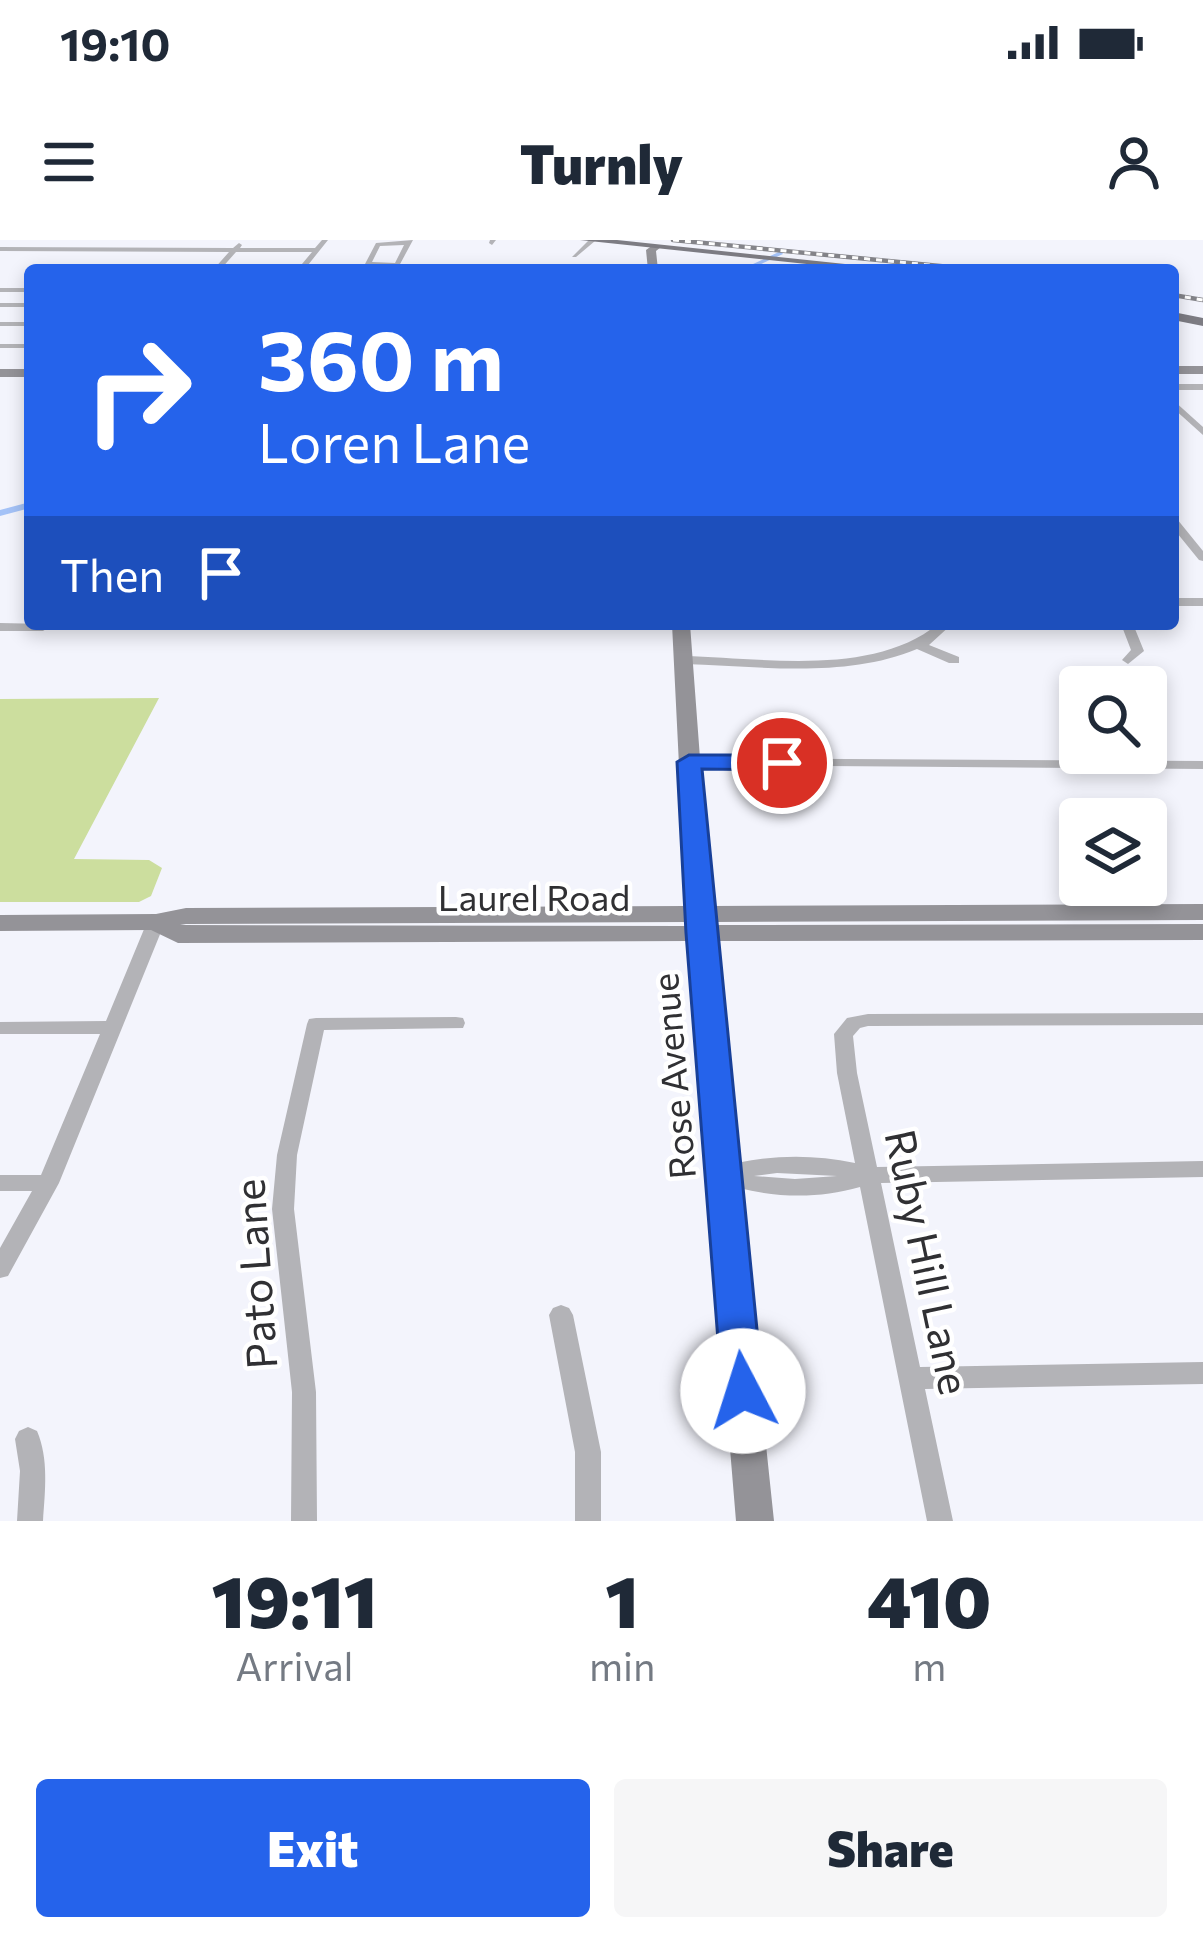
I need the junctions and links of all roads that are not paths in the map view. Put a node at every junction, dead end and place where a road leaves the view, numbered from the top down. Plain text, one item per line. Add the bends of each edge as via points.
1 (80, 240) edge
2 (162, 240) edge
3 (244, 240) edge
4 (326, 240) edge
5 (588, 240) edge
6 (409, 241) edge
7 (656, 247) junction
8 (0, 250) edge
9 (67, 250) junction
10 (151, 250) junction
11 (235, 250) junction
12 (318, 250) junction
13 (574, 256) dead end
14 (55, 258) dead end
15 (134, 264) edge
16 (222, 264) edge
17 (305, 264) edge
18 (368, 264) edge
19 (653, 264) edge
20 (837, 264) edge
21 (1179, 409) edge
22 (1182, 412) junction
23 (1203, 412) edge
24 (1203, 432) edge
25 (1179, 528) edge
26 (1203, 558) edge
27 (681, 630) edge
28 (939, 630) edge
29 (1129, 630) edge
30 (921, 646) junction
31 (683, 660) junction
32 (954, 660) dead end
33 (1128, 660) dead end
34 (689, 762) junction
35 (1203, 765) edge
36 (1203, 912) edge
37 (156, 922) junction
38 (0, 923) edge
39 (700, 924) junction
40 (1203, 932) edge
41 (1203, 1019) edge
42 (456, 1023) dead end
43 (0, 1028) edge
44 (112, 1028) junction
45 (1203, 1169) edge
46 (722, 1175) junction
47 (870, 1175) junction
48 (0, 1183) edge
49 (48, 1183) junction
50 (0, 1268) edge
51 (561, 1315) dead end
52 (1203, 1373) edge
53 (911, 1378) junction
54 (28, 1439) dead end
55 (30, 1521) edge
56 (304, 1521) edge
57 (588, 1521) edge
58 (755, 1521) edge
59 (940, 1521) edge

1 - 9 street
2 - 10 street
3 - 11 street
4 - 12 street
5 - 7 main road
5 - 13 street
6 - 18 street via 378,244
7 - 19 main road
7 - 20 main road
8 - 9 street
9 - 10 street
9 - 14 street
10 - 11 street
10 - 15 street
11 - 12 street
11 - 16 street
12 - 17 street
21 - 22 street
22 - 23 street
22 - 24 street
25 - 26 street
27 - 31 main road, Rose Avenue
28 - 30 street
29 - 33 street via 1138,651
30 - 31 street via 852,660
30 - 32 street
31 - 34 main road, Rose Avenue
34 - 35 street
34 - 39 main road, Rose Avenue
36 - 39 main road, Laurel Road
37 - 38 main road, Laurel Road
37 - 39 main road, Laurel Road via 178,935
37 - 44 street
39 - 40 main road, Laurel Road
39 - 46 main road, Rose Avenue
41 - 47 street, Ruby Hill Lane via 854,1023 843,1046
42 - 56 street, Pato Lane via 316,1024 283,1209 304,1392
43 - 44 street
44 - 49 street
45 - 47 street
46 - 47 street via 752,1186 840,1186
46 - 58 main road, Rose Avenue
47 - 53 street, Ruby Hill Lane
48 - 49 street
49 - 50 street
51 - 57 street via 588,1452
52 - 53 street
53 - 59 street, Ruby Hill Lane
54 - 55 street

